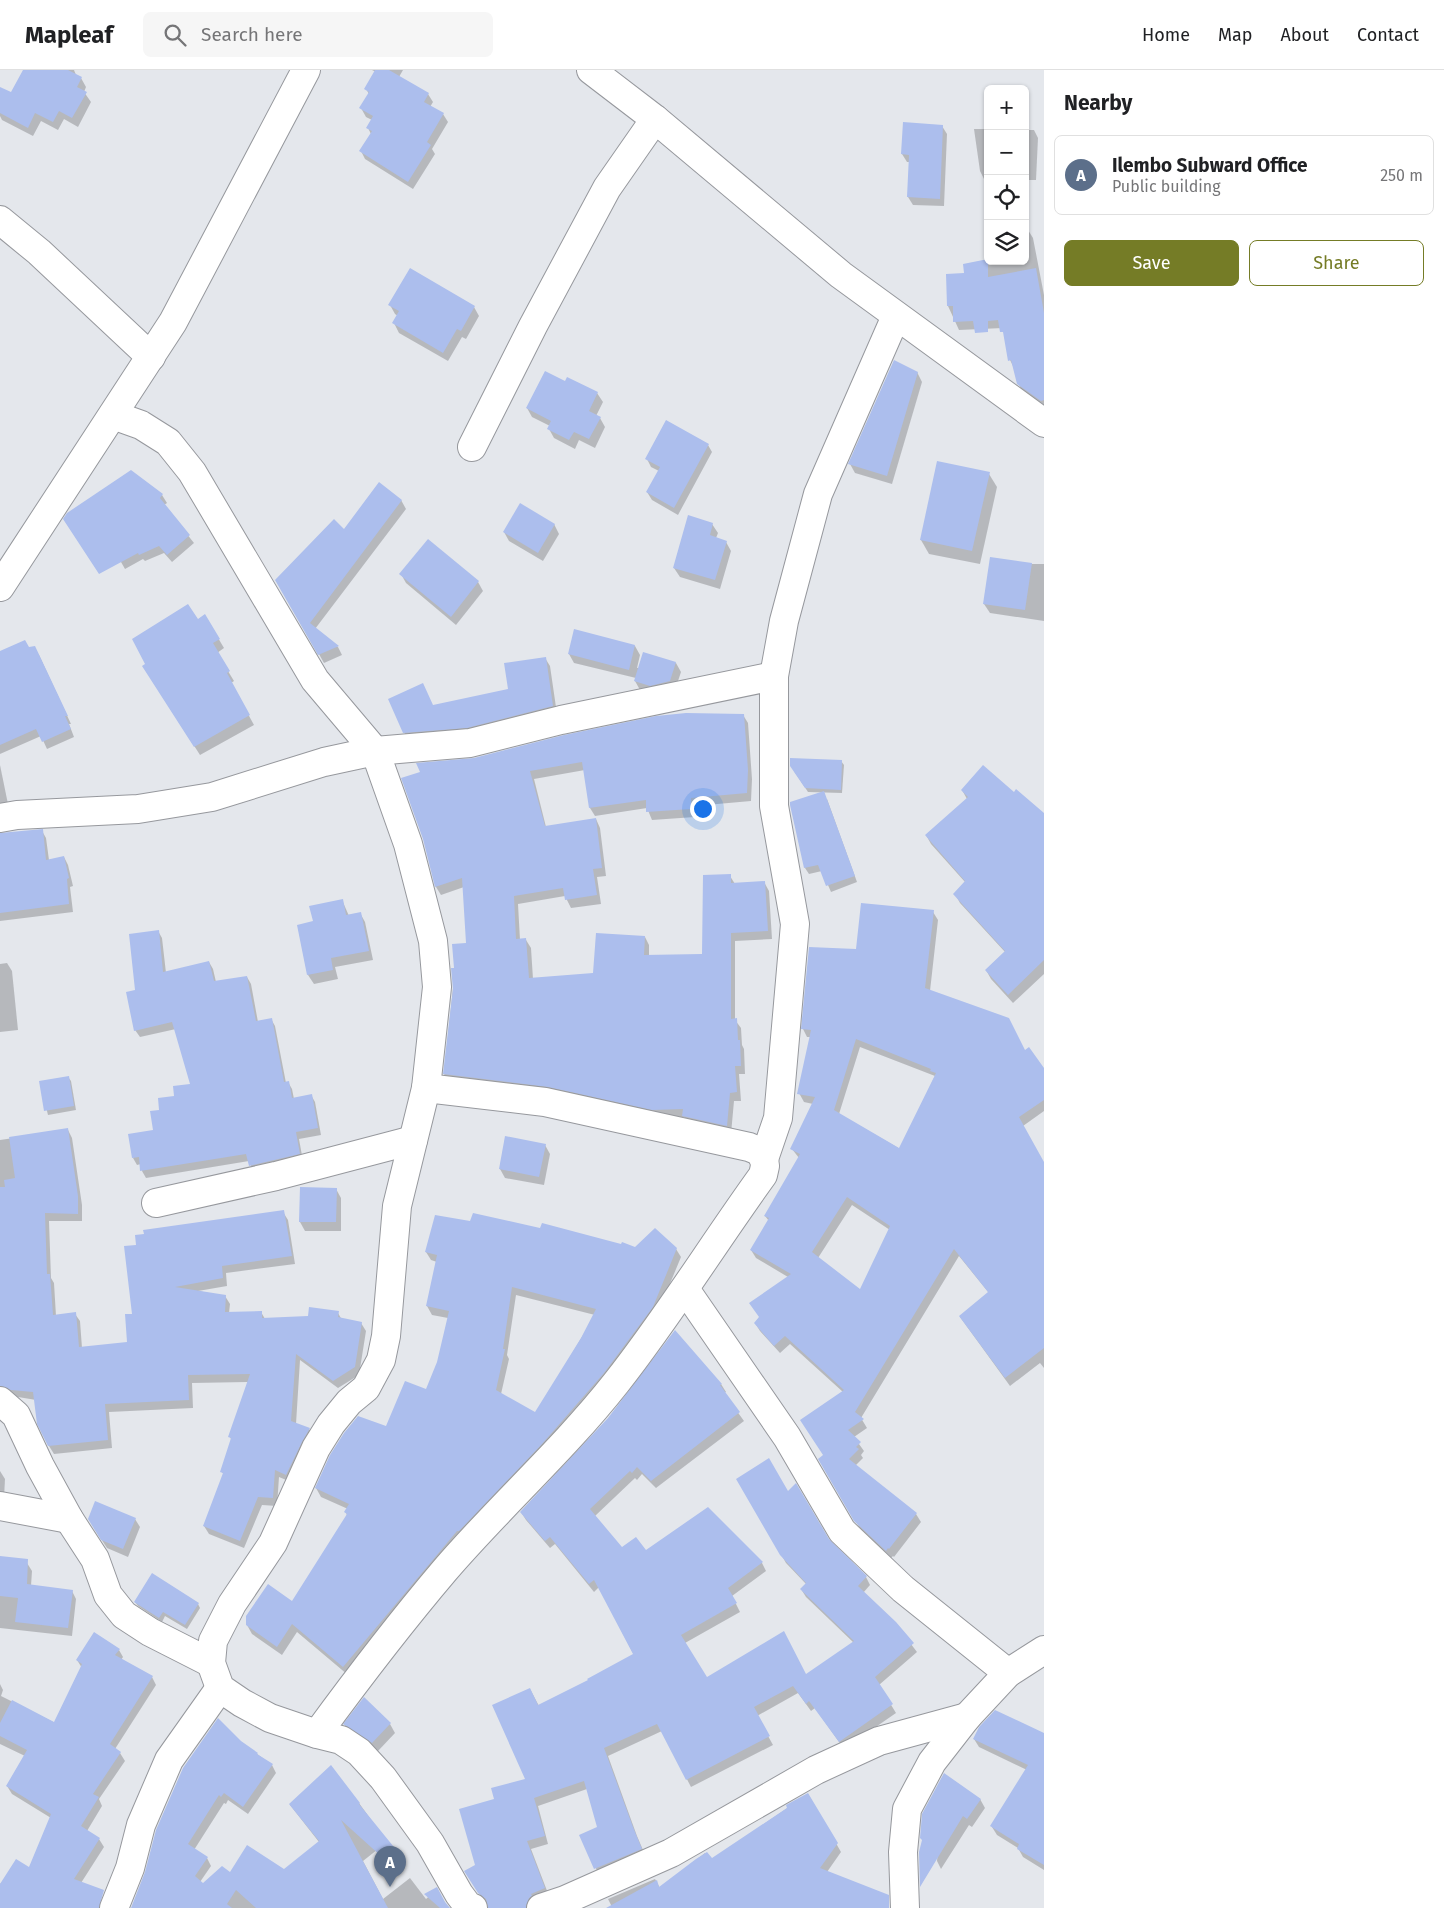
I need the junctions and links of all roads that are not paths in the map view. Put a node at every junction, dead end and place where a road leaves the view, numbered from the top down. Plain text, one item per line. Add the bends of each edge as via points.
1 (306, 70) edge
2 (590, 70) edge
3 (655, 119) junction
4 (0, 220) edge
5 (896, 316) junction
6 (151, 357) junction
7 (113, 414) junction
8 (1044, 423) edge
9 (472, 448) dead end
10 (0, 587) edge
11 (774, 676) junction
12 (375, 751) junction
13 (0, 818) edge
14 (426, 1088) junction
15 (412, 1140) junction
16 (764, 1159) junction
17 (156, 1203) dead end
18 (685, 1290) junction
19 (0, 1401) edge
20 (0, 1506) edge
21 (69, 1520) junction
22 (1044, 1650) edge
23 (1008, 1673) junction
24 (216, 1676) junction
25 (967, 1717) junction
26 (317, 1734) junction
27 (559, 1905) edge
28 (114, 1908) edge
29 (473, 1908) edge
30 (905, 1908) edge

1 - 6 street via 173,322
2 - 3 street
3 - 5 street via 841,275
3 - 9 street via 607,188
4 - 6 street
5 - 8 street
5 - 11 street via 818,494 784,621
6 - 7 street
7 - 10 street
7 - 12 street via 141,425 168,442 192,472 315,680
11 - 12 street via 562,720 470,743
11 - 16 street via 774,806 795,924 778,1118
12 - 13 street via 324,762 212,797 138,809 17,814
12 - 14 street via 408,844 433,940 437,987
14 - 15 street
14 - 16 street via 544,1102 613,1116 749,1147 759,1151
15 - 17 street
15 - 24 street via 397,1206 381,1360 366,1388 349,1402 316,1448 273,1543 232,1604 213,1641
16 - 18 street via 763,1175 719,1235
18 - 23 street via 787,1437 842,1531 903,1589
18 - 26 street via 585,1419 446,1569 367,1665
19 - 21 street via 16,1415
20 - 21 street
21 - 24 street via 95,1559 108,1595 124,1615
22 - 23 street
23 - 25 street
24 - 26 street via 242,1703 270,1718
24 - 28 street via 170,1760 141,1825 130,1868
25 - 27 street via 879,1741 816,1770 671,1853
25 - 30 street via 932,1762 907,1809 903,1852
26 - 29 street via 341,1740 359,1752 383,1778 430,1843 459,1894

